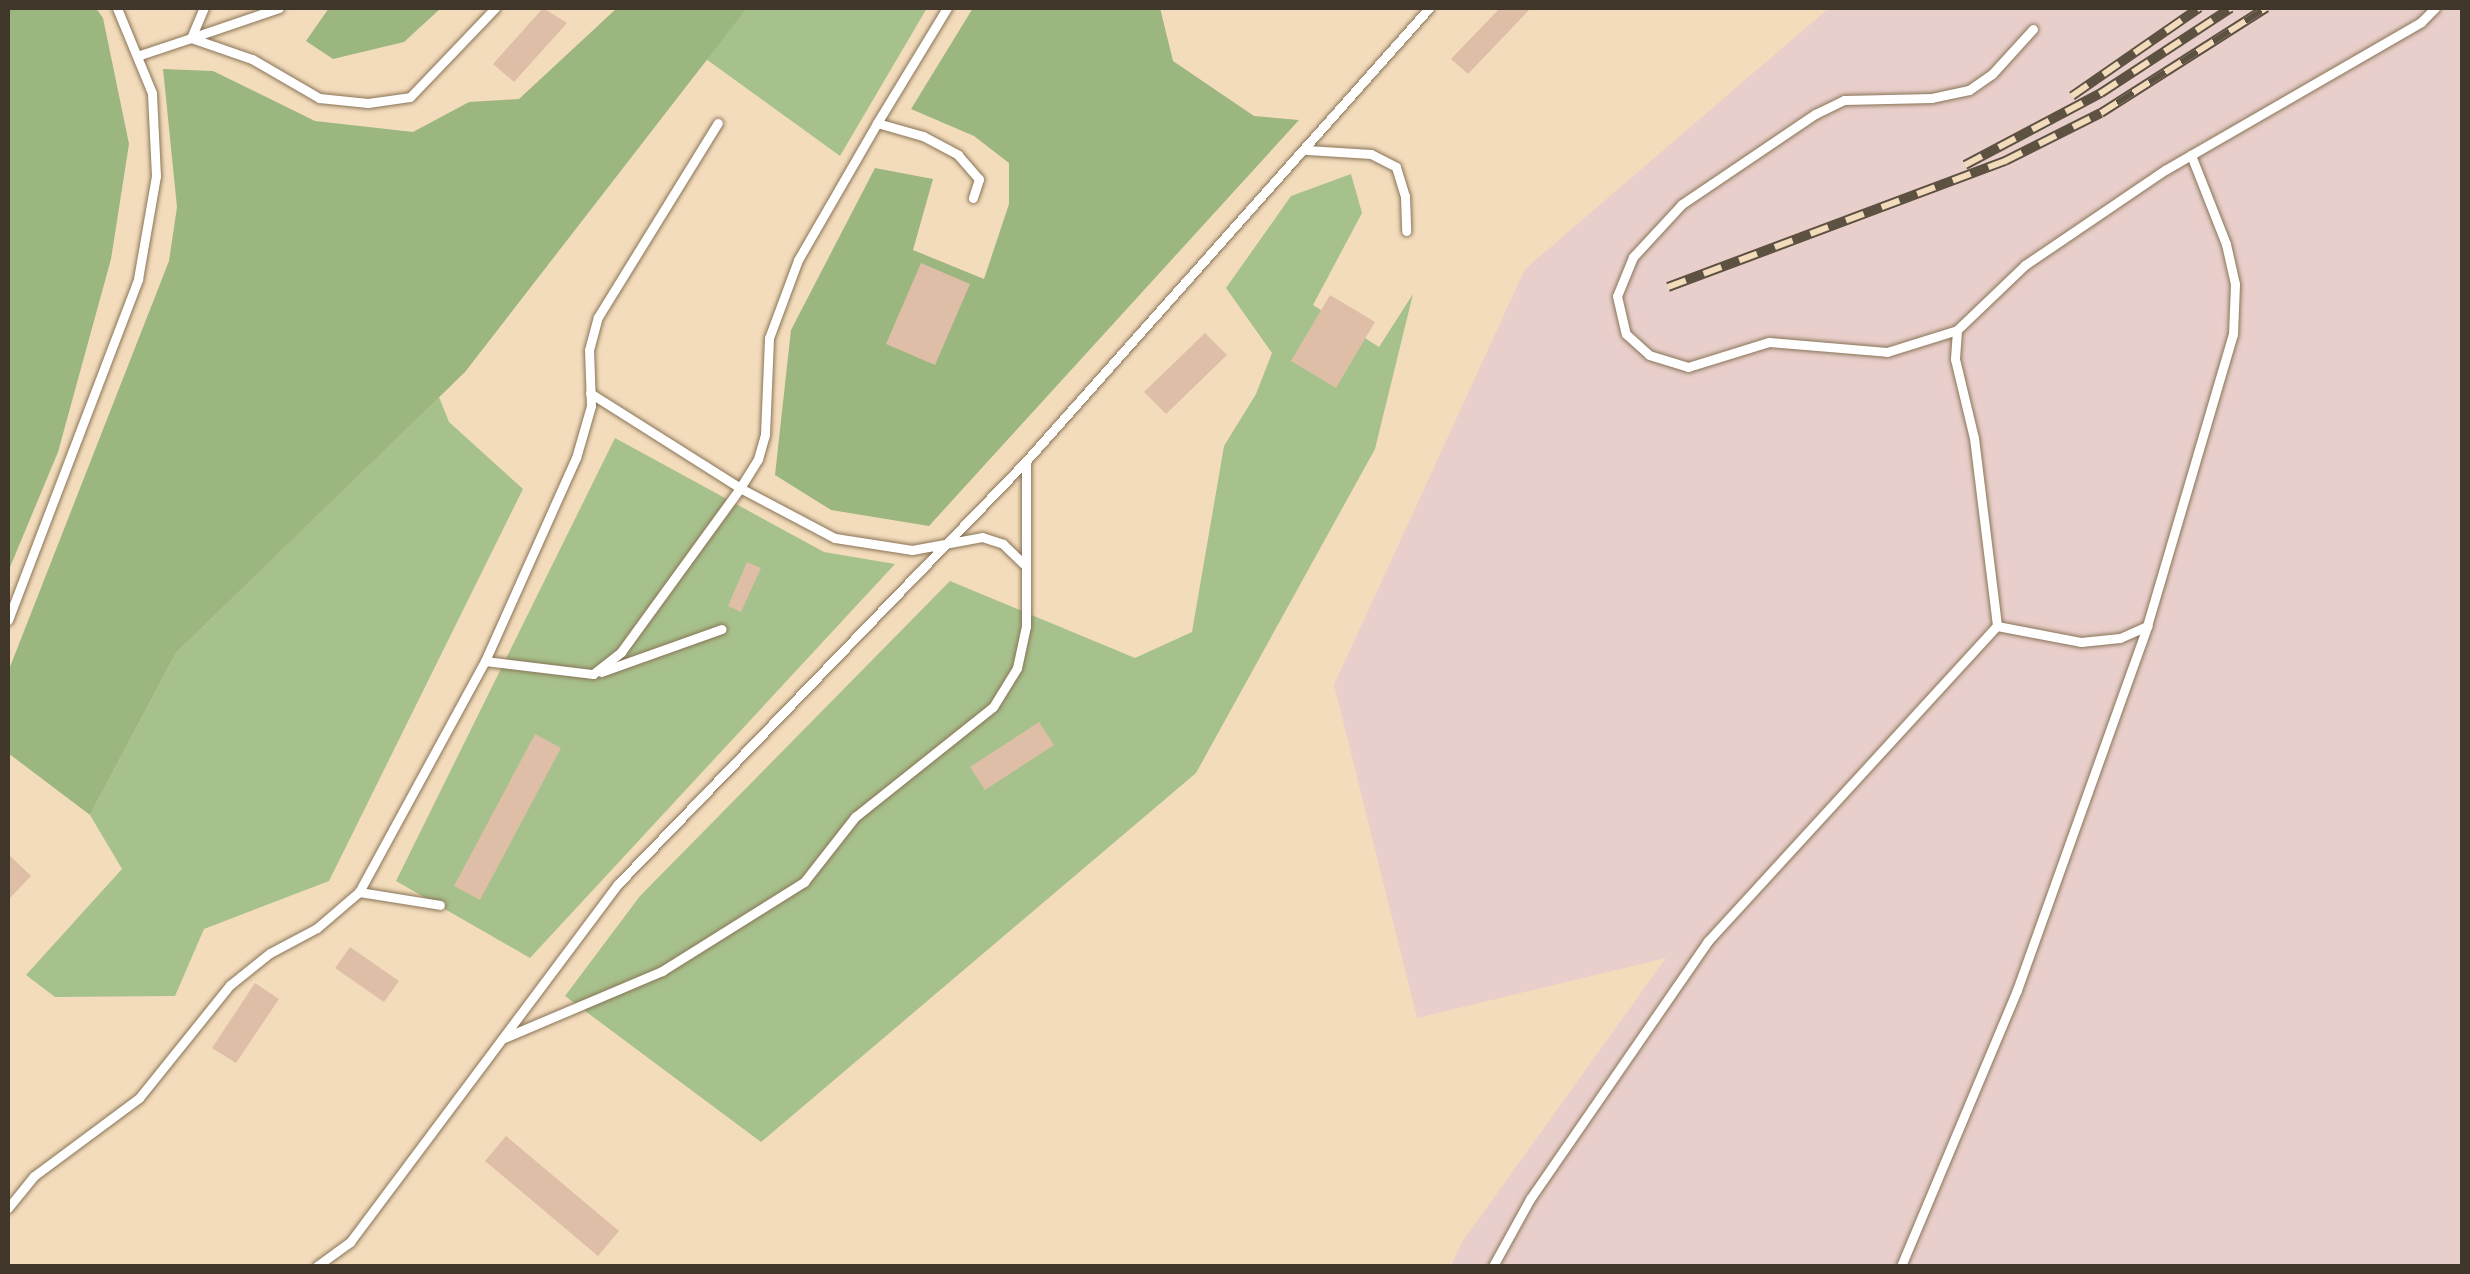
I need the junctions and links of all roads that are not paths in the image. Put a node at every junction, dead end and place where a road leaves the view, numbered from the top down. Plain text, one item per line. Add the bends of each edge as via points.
1 (117, 8) edge
2 (204, 8) edge
3 (279, 8) edge
4 (496, 8) edge
5 (947, 8) edge
6 (1429, 8) edge
7 (2435, 8) edge
8 (2034, 29) dead end
9 (191, 38) junction
10 (137, 56) junction
11 (718, 123) dead end
12 (878, 123) junction
13 (1306, 150) junction
14 (2191, 155) junction
15 (973, 198) dead end
16 (1406, 232) dead end
17 (1956, 330) junction
18 (590, 393) junction
19 (1026, 461) junction
20 (740, 488) junction
21 (947, 545) junction
22 (1023, 562) junction
23 (8, 620) edge
24 (1998, 626) junction
25 (2147, 626) junction
26 (722, 629) dead end
27 (486, 662) junction
28 (593, 674) junction
29 (358, 892) junction
30 (440, 905) dead end
31 (501, 1039) junction
32 (8, 1208) edge
33 (317, 1266) edge
34 (1493, 1266) edge
35 (1901, 1266) edge

1 - 10 lane
2 - 9 lane
3 - 9 lane
4 - 9 lane via 410,97 368,103 319,98 252,59
5 - 12 lane
6 - 13 lane
7 - 14 lane
8 - 17 lane via 1969,90 1932,98 1844,100 1816,114 1662,221 1633,257 1618,296 1626,334 1650,355 1688,367 1769,342 1887,352
9 - 10 lane
10 - 23 lane via 152,93 156,176 138,278
11 - 18 lane via 598,317 589,350
12 - 15 lane via 924,136 958,155 979,179
12 - 20 lane via 798,260 769,338 766,434
13 - 16 lane via 1371,154 1396,167
13 - 19 lane
14 - 17 lane via 2025,264
14 - 25 lane via 2226,244 2235,284 2233,334
17 - 24 lane via 1954,359 1974,438
18 - 20 lane
18 - 27 lane via 576,458
19 - 21 lane
19 - 22 lane
20 - 21 lane via 835,538 912,550
20 - 28 lane via 620,652
21 - 22 lane via 982,537
21 - 31 lane via 618,884
22 - 31 lane via 1026,626 1017,668 993,707 855,817 804,882 662,971
24 - 25 lane via 2082,642 2120,638
24 - 34 lane via 1708,941 1530,1199
25 - 35 lane via 2017,990
26 - 28 lane
27 - 28 lane
27 - 29 lane
29 - 30 lane
29 - 32 lane via 317,928 270,952 230,985 138,1098 34,1176
31 - 33 lane via 350,1242

